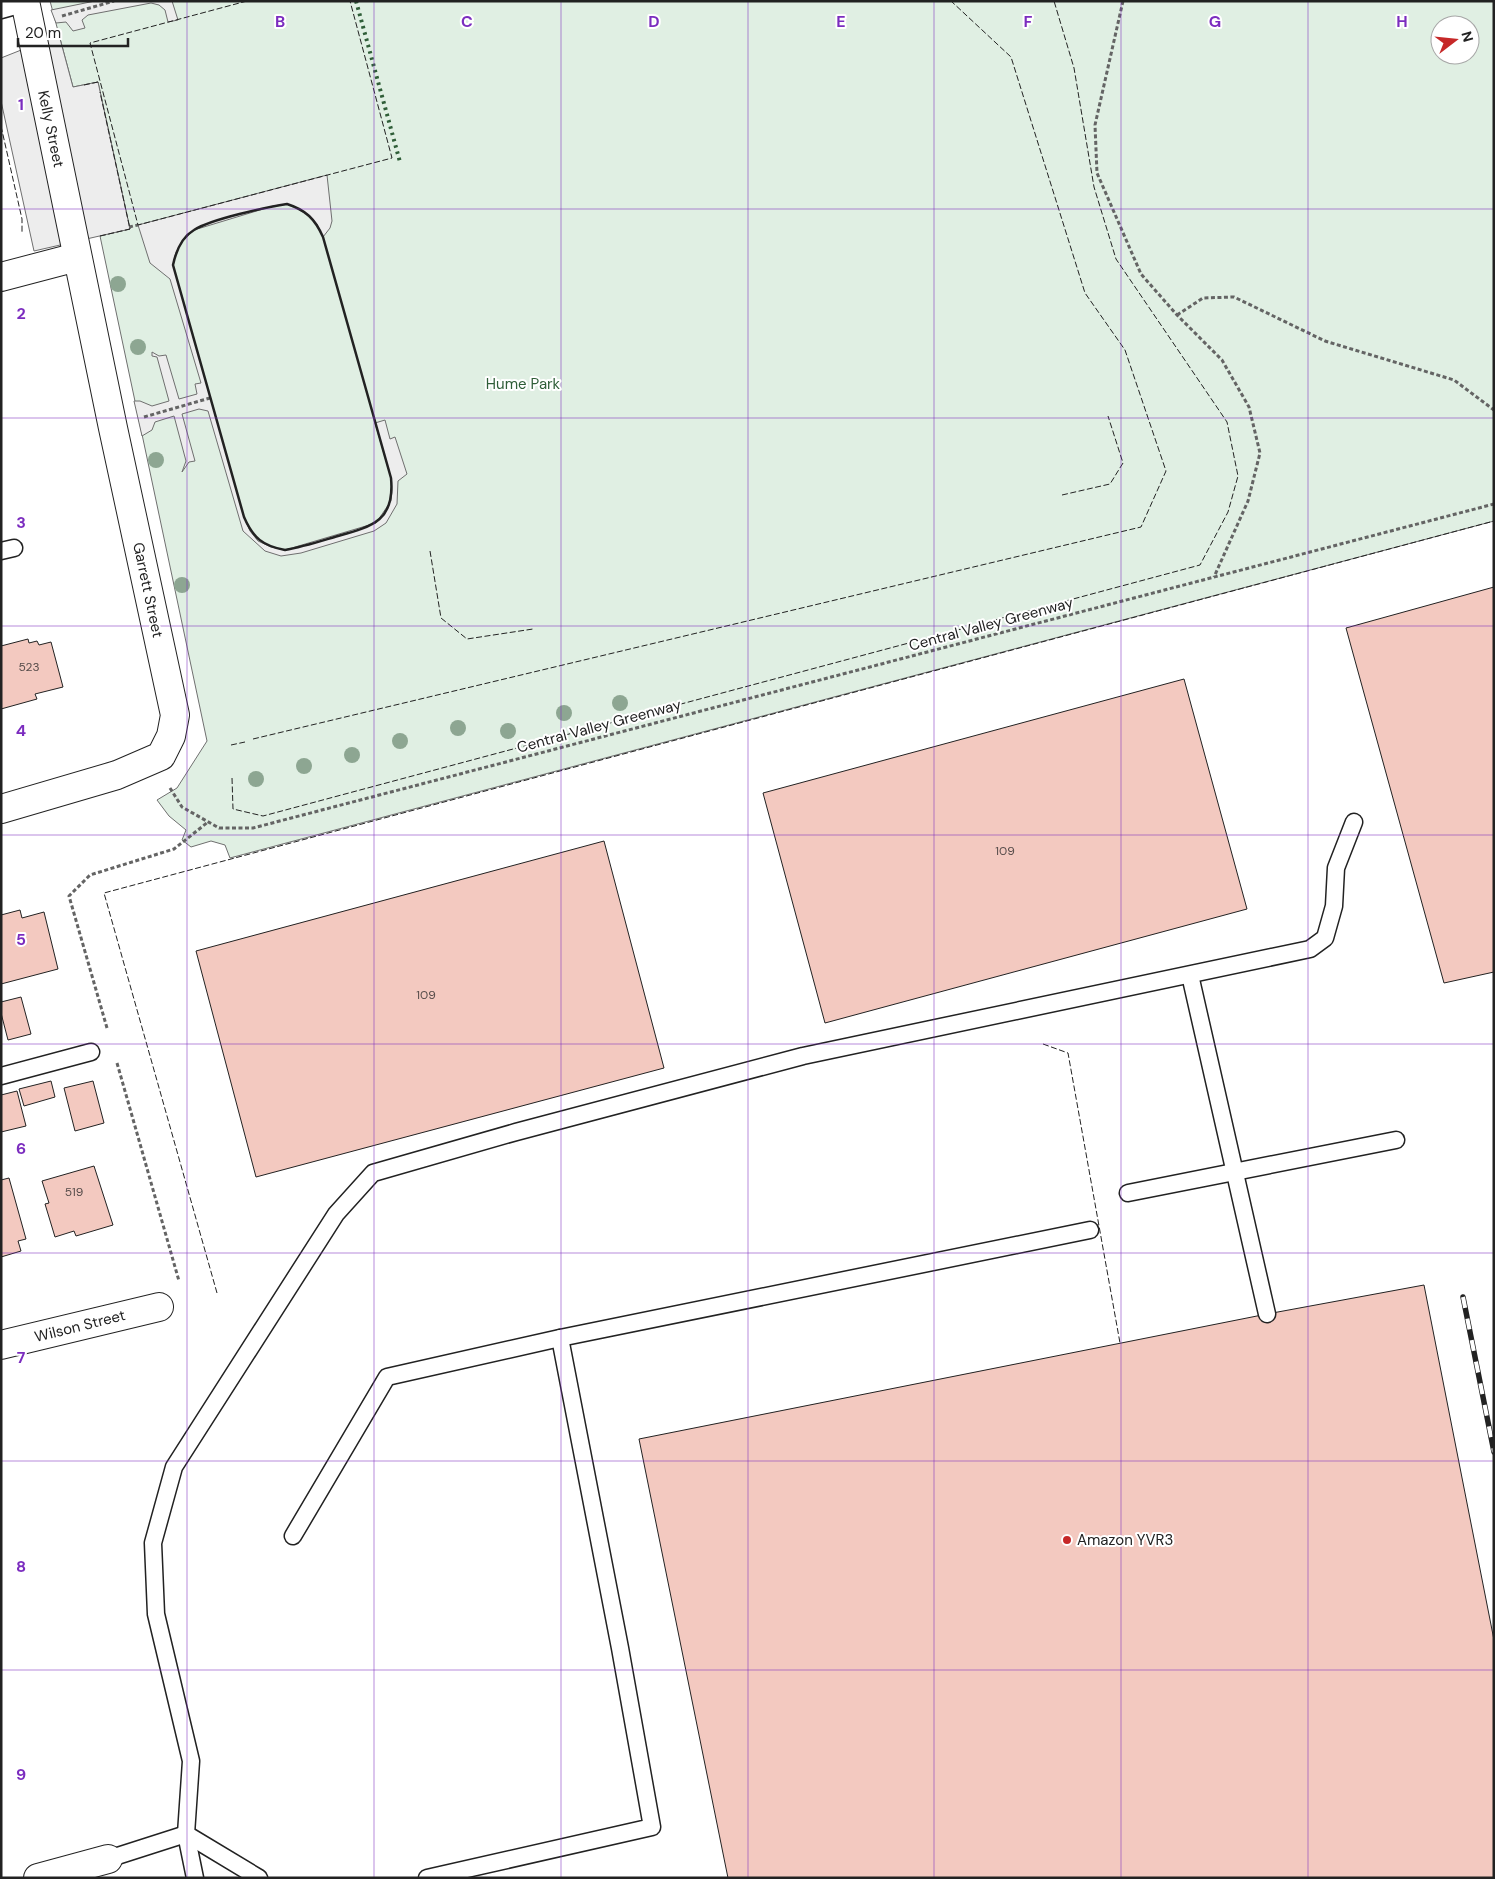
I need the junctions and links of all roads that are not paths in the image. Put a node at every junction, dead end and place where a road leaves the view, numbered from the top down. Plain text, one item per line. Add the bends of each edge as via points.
1 (17, 4) edge
2 (77, 257) junction
3 (1, 277) edge
4 (1, 809) edge
5 (1354, 822) dead end
6 (1190, 975) junction
7 (91, 1052) dead end
8 (1, 1076) edge
9 (1396, 1140) dead end
10 (1235, 1172) junction
11 (1128, 1193) dead end
12 (1090, 1230) dead end
13 (159, 1307) road end
14 (1267, 1314) dead end
15 (560, 1338) junction
16 (1, 1346) edge
17 (294, 1536) dead end
18 (186, 1834) junction
19 (108, 1859) joint
20 (38, 1878) edge
21 (195, 1878) edge
22 (259, 1878) edge
23 (427, 1878) edge

1 - 2 street, Kelly Street
2 - 3 street
2 - 4 street, Garrett Street via 175,714 171,736 162,756 117,775
5 - 6 lane via 1336,868 1334,906 1325,938 1310,949
6 - 10 lane
6 - 18 lane via 803,1056 373,1173 336,1214 174,1467 153,1543 156,1614 191,1761
7 - 8 lane
9 - 10 lane
10 - 11 lane
10 - 14 lane
12 - 15 lane
13 - 16 street, Wilson Street
15 - 17 lane via 387,1378
15 - 23 lane via 652,1827
18 - 19 lane
18 - 21 lane
18 - 22 lane
19 - 20 street

